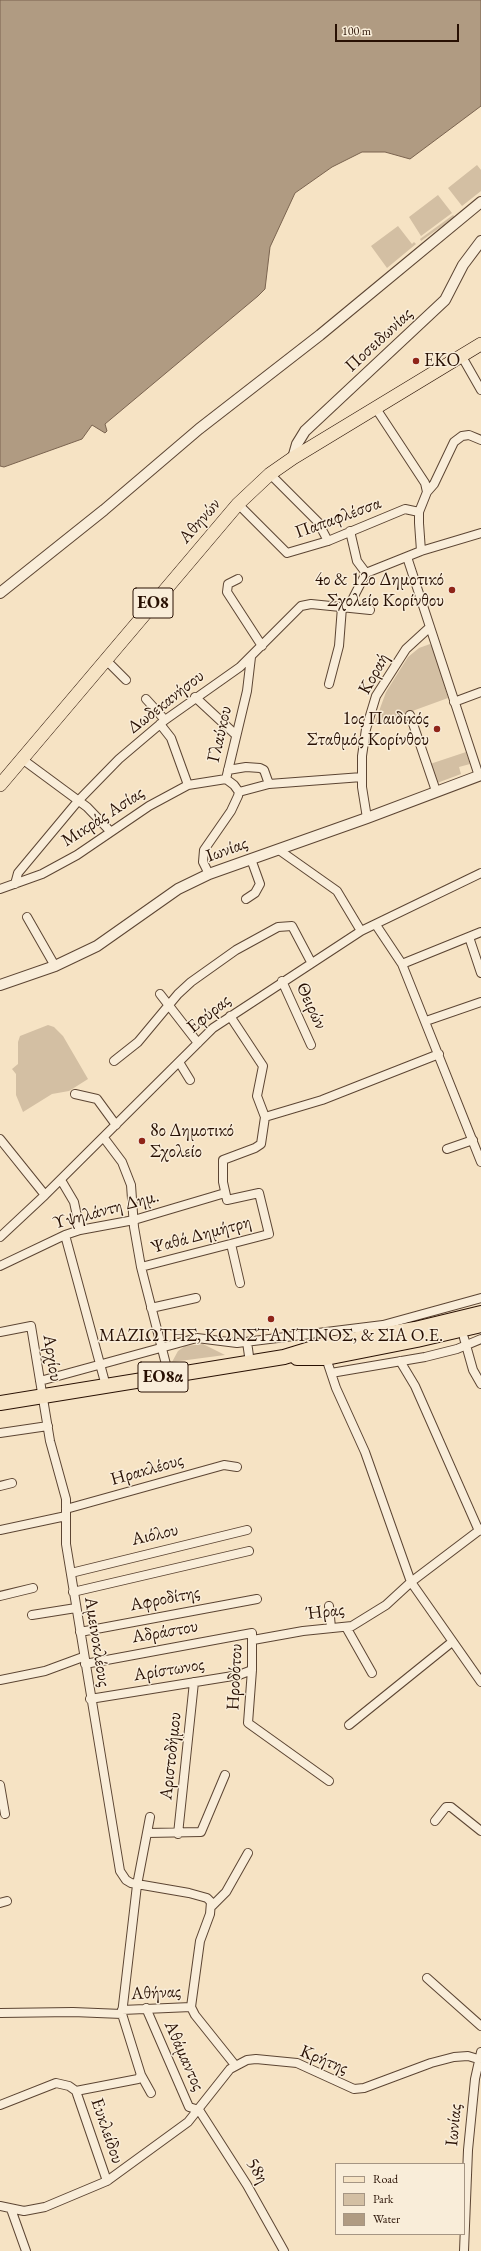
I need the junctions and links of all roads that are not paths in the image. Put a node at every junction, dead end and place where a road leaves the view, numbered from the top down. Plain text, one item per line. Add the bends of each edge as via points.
1 (481, 202) edge
2 (481, 241) edge
3 (481, 344) edge
4 (461, 355) junction
5 (481, 390) edge
6 (375, 407) junction
7 (481, 440) edge
8 (293, 458) junction
9 (270, 474) junction
10 (427, 492) junction
11 (238, 504) junction
12 (420, 512) junction
13 (350, 532) junction
14 (481, 533) edge
15 (328, 541) junction
16 (421, 551) junction
17 (408, 557) junction
18 (366, 573) junction
19 (238, 579) dead end
20 (0, 594) edge
21 (342, 607) junction
22 (370, 610) dead end
23 (430, 626) junction
24 (262, 646) junction
25 (251, 657) junction
26 (105, 659) junction
27 (126, 680) dead end
28 (329, 684) dead end
29 (481, 692) edge
30 (195, 697) junction
31 (146, 699) dead end
32 (454, 702) junction
33 (410, 715) dead end
34 (163, 722) junction
35 (236, 735) junction
36 (22, 759) junction
37 (228, 770) junction
38 (480, 776) edge
39 (362, 777) junction
40 (226, 779) junction
41 (269, 784) junction
42 (0, 785) edge
43 (188, 785) junction
44 (436, 791) junction
45 (239, 792) junction
46 (78, 801) junction
47 (367, 818) junction
48 (110, 831) junction
49 (279, 850) junction
50 (251, 859) junction
51 (481, 873) edge
52 (208, 874) junction
53 (15, 884) junction
54 (0, 889) edge
55 (246, 899) dead end
56 (27, 917) dead end
57 (376, 925) junction
58 (361, 931) junction
59 (481, 932) edge
60 (469, 937) junction
61 (311, 962) junction
62 (402, 964) junction
63 (55, 966) junction
64 (481, 973) edge
65 (282, 981) junction
66 (0, 985) edge
67 (160, 994) dead end
68 (481, 1002) edge
69 (170, 1006) junction
70 (230, 1016) junction
71 (426, 1021) junction
72 (198, 1043) junction
73 (311, 1044) dead end
74 (439, 1054) junction
75 (114, 1061) dead end
76 (179, 1062) junction
77 (190, 1080) dead end
78 (75, 1094) dead end
79 (265, 1117) junction
80 (116, 1125) junction
81 (104, 1138) junction
82 (0, 1139) edge
83 (473, 1140) junction
84 (447, 1149) dead end
85 (481, 1162) edge
86 (61, 1180) junction
87 (225, 1193) junction
88 (45, 1195) junction
89 (134, 1220) junction
90 (80, 1230) junction
91 (65, 1235) junction
92 (0, 1237) edge
93 (231, 1244) junction
94 (0, 1266) edge
95 (141, 1267) junction
96 (240, 1283) dead end
97 (196, 1298) dead end
98 (481, 1298) edge
99 (151, 1308) junction
100 (481, 1313) edge
101 (481, 1325) edge
102 (384, 1330) junction
103 (0, 1332) edge
104 (481, 1339) edge
105 (247, 1342) junction
106 (465, 1342) junction
107 (161, 1348) junction
108 (284, 1358) junction
109 (326, 1358) junction
110 (400, 1361) junction
111 (100, 1363) junction
112 (250, 1363) junction
113 (331, 1373) junction
114 (169, 1376) junction
115 (40, 1381) junction
116 (481, 1384) edge
117 (106, 1386) junction
118 (42, 1396) junction
119 (0, 1403) edge
120 (48, 1426) junction
121 (0, 1433) edge
122 (237, 1467) dead end
123 (12, 1483) dead end
124 (0, 1486) edge
125 (66, 1512) junction
126 (0, 1530) edge
127 (247, 1530) dead end
128 (480, 1530) edge
129 (249, 1551) dead end
130 (71, 1573) junction
131 (411, 1582) junction
132 (33, 1588) dead end
133 (73, 1592) junction
134 (0, 1596) edge
135 (257, 1599) dead end
136 (329, 1606) dead end
137 (76, 1608) junction
138 (32, 1615) dead end
139 (346, 1627) junction
140 (331, 1628) junction
141 (80, 1632) junction
142 (253, 1637) junction
143 (452, 1642) junction
144 (84, 1660) junction
145 (252, 1670) junction
146 (372, 1673) dead end
147 (0, 1680) edge
148 (194, 1682) junction
149 (481, 1682) edge
150 (90, 1699) junction
151 (349, 1725) dead end
152 (225, 1775) dead end
153 (329, 1781) dead end
154 (0, 1785) edge
155 (5, 1814) dead end
156 (150, 1817) dead end
157 (435, 1821) dead end
158 (481, 1830) edge
159 (147, 1833) junction
160 (178, 1834) junction
161 (248, 1853) dead end
162 (137, 1885) junction
163 (212, 1906) junction
164 (427, 1978) dead end
165 (191, 2007) junction
166 (146, 2008) junction
167 (122, 2012) junction
168 (0, 2013) edge
169 (481, 2026) edge
170 (480, 2055) edge
171 (236, 2065) junction
172 (141, 2075) junction
173 (478, 2079) edge
174 (76, 2091) junction
175 (151, 2093) dead end
176 (0, 2105) edge
177 (199, 2110) junction
178 (107, 2181) junction
179 (0, 2206) edge
180 (11, 2209) junction
181 (465, 2226) edge
182 (465, 2235) edge
183 (26, 2251) edge
184 (284, 2251) edge
185 (464, 2251) edge

1 - 20 street via 320,335 199,429
2 - 8 street, Ποσειδωνίας via 463,265 445,300 306,431 297,444
3 - 4 main road, Αθηνών / ΕΟ8
4 - 5 street
4 - 6 main road, Αθηνών / ΕΟ8
6 - 8 main road, Αθηνών / ΕΟ8
6 - 10 street via 417,470
7 - 10 street via 469,434 454,442 434,484
8 - 9 main road, Αθηνών / ΕΟ8
9 - 11 main road, Αθηνών / ΕΟ8
9 - 15 street via 318,522
10 - 12 street
11 - 15 street, Παπαφλέσσα via 286,553
11 - 26 main road, Αθηνών / ΕΟ8
12 - 13 street, Παπαφλέσσα via 405,509
12 - 16 street
13 - 15 street, Παπαφλέσσα
13 - 18 street via 357,561
14 - 16 street
16 - 17 street
17 - 18 street
17 - 23 street
18 - 21 street via 351,602
19 - 24 street via 228,584 227,592
21 - 22 street, Δωδεκανήσου
21 - 24 street, Δωδεκανήσου via 305,603
21 - 28 street via 339,646
23 - 32 street
23 - 39 street, Κοραή via 406,649 376,696 364,737
24 - 25 street, Δωδεκανήσου
25 - 30 street, Δωδεκανήσου
25 - 35 street, Γλαύκου via 247,691
26 - 27 street
26 - 36 main road, Αθηνών / ΕΟ8
29 - 32 street
30 - 34 street, Δωδεκανήσου
30 - 35 street
31 - 34 street
32 - 38 street
33 - 44 street
34 - 43 street
34 - 46 street, Δωδεκανήσου via 119,759
35 - 37 street, Γλαύκου
36 - 42 main road, Αθηνών / ΕΟ8
36 - 46 street
37 - 40 street, Γλαύκου
37 - 41 street via 253,766 260,768 264,770
38 - 44 street, Ιωνίας
39 - 41 street
39 - 47 street, Κοραή
40 - 43 street, Μικράς Ασίας
40 - 45 street, Γλαύκου
41 - 45 street
43 - 48 street, Μικράς Ασίας
44 - 47 street, Ιωνίας
45 - 52 street via 231,811 204,850 203,862
46 - 48 street
46 - 53 street, Δωδεκανήσου via 18,873
47 - 49 street, Ιωνίας
48 - 53 street, Μικράς Ασίας via 77,855 42,874
49 - 50 street, Ιωνίας
49 - 58 street via 337,891
50 - 52 street, Ιωνίας
50 - 55 street via 260,884 255,893
51 - 57 street, Εφύρας
52 - 63 street, Ιωνίας via 178,889 97,946
53 - 54 street, Μικράς Ασίας
56 - 63 street
57 - 58 street, Εφύρας
57 - 62 street
58 - 61 street, Εφύρας
59 - 60 street
60 - 62 street
60 - 64 street
61 - 65 street, Εφύρας
61 - 69 street via 292,926 278,927 236,950 204,972 178,994
62 - 71 street
63 - 66 street, Ιωνίας
65 - 70 street, Εφύρας
65 - 73 street, Θειρών
67 - 69 street
68 - 71 street
69 - 72 street
69 - 75 street via 138,1042
70 - 72 street, Εφύρας
70 - 79 street via 263,1066 257,1096
71 - 74 street
72 - 76 street, Εφύρας
74 - 79 street via 322,1100
74 - 83 street
76 - 77 street
76 - 80 street, Εφύρας
78 - 80 street via 97,1099
79 - 87 street via 261,1144 223,1160
80 - 81 street, Εφύρας
81 - 86 street, Εφύρας
81 - 89 street via 127,1172 131,1185
82 - 88 street
83 - 84 street
83 - 85 street
86 - 88 street, Εφύρας
86 - 90 street via 74,1202
87 - 89 street, Υψηλάντη Δημ.
87 - 93 street, Ψαθά Δημήτρη via 227,1200 259,1193 269,1234
88 - 92 street, Εφύρας
89 - 90 street, Υψηλάντη Δημ.
89 - 95 street
90 - 91 street, Υψηλάντη Δημ.
91 - 94 street, Υψηλάντη Δημ.
91 - 111 street
93 - 95 street, Ψαθά Δημήτρη
93 - 96 street
95 - 99 street
97 - 99 street
98 - 102 street
99 - 107 street
100 - 102 highway, ΕΟ8α
101 - 109 highway, ΕΟ8α
102 - 105 street
102 - 108 highway, ΕΟ8α via 323,1345
103 - 115 street, Αρχίου via 31,1326
104 - 106 street
105 - 107 street via 197,1338
105 - 112 street
106 - 110 street via 447,1352
106 - 116 street via 473,1370
107 - 111 street
107 - 114 street
108 - 109 highway, ΕΟ8α
108 - 112 highway, ΕΟ8α
109 - 113 street
110 - 113 street
110 - 128 street via 415,1386
111 - 115 street
111 - 117 street
112 - 114 highway, ΕΟ8α
113 - 131 street via 365,1452
114 - 117 highway, ΕΟ8α
115 - 118 street, Αρχίου
117 - 118 highway, ΕΟ8α
118 - 119 highway, ΕΟ8α
118 - 120 street, Αμεινοκλέους
120 - 121 street
120 - 125 street, Αμεινοκλέους via 54,1460 64,1489
122 - 125 street, Ηρακλέους via 224,1465
123 - 124 street
125 - 126 street, Ηρακλέους
125 - 130 street, Αμεινοκλέους via 66,1544
127 - 130 street, Αιόλου
128 - 131 street, Ήρας
129 - 133 street
130 - 133 street, Αμεινοκλέους
131 - 139 street, Ήρας via 386,1605 352,1626
131 - 143 street
132 - 134 street
133 - 137 street, Αμεινοκλέους
135 - 141 street, Αφροδίτης
136 - 140 street
137 - 138 street
137 - 141 street, Αμεινοκλέους
139 - 140 street, Ήρας
139 - 146 street
140 - 142 street, Ήρας
141 - 144 street, Αμεινοκλέους
142 - 144 street, Αδράστου
142 - 145 street, Ηροδότου
143 - 149 street
143 - 151 street
144 - 147 street, Αδράστου
144 - 150 street, Αμεινοκλέους
145 - 148 street, Αρίστωνος via 239,1675
145 - 153 street, Ηροδότου via 248,1723
148 - 150 street, Αρίστωνος
148 - 160 street, Αριστοδήμου
150 - 162 street, Αμεινοκλέους via 120,1871 126,1880
152 - 160 street via 201,1832
154 - 155 street
156 - 159 street
157 - 158 street via 446,1807 451,1807
159 - 160 street
159 - 162 street
161 - 163 street via 226,1892
162 - 163 street via 195,1894 207,1898
162 - 167 street
163 - 165 street via 200,1941
164 - 169 street
165 - 166 street, Αθήνας
165 - 171 street
166 - 167 street, Αθήνας
166 - 177 street, Αθάμαντος via 189,2107
167 - 168 street, Αθήνας
167 - 172 street
170 - 171 street, Κρήτης via 454,2057 430,2063 364,2088 354,2089 297,2062 256,2059
170 - 173 street, Ιωνίας
171 - 177 street, Κρήτης via 230,2069
172 - 174 street via 138,2079
172 - 175 street
173 - 181 street, Ιωνίας via 468,2150
174 - 176 street via 69,2086 56,2083
174 - 178 street, Ευκλείδου
177 - 178 street, Κρήτης via 188,2122
177 - 184 street, 58η via 247,2185
178 - 180 street, Κρήτης via 45,2207
179 - 180 street, Κρήτης
180 - 183 street
182 - 185 street, Ιωνίας

